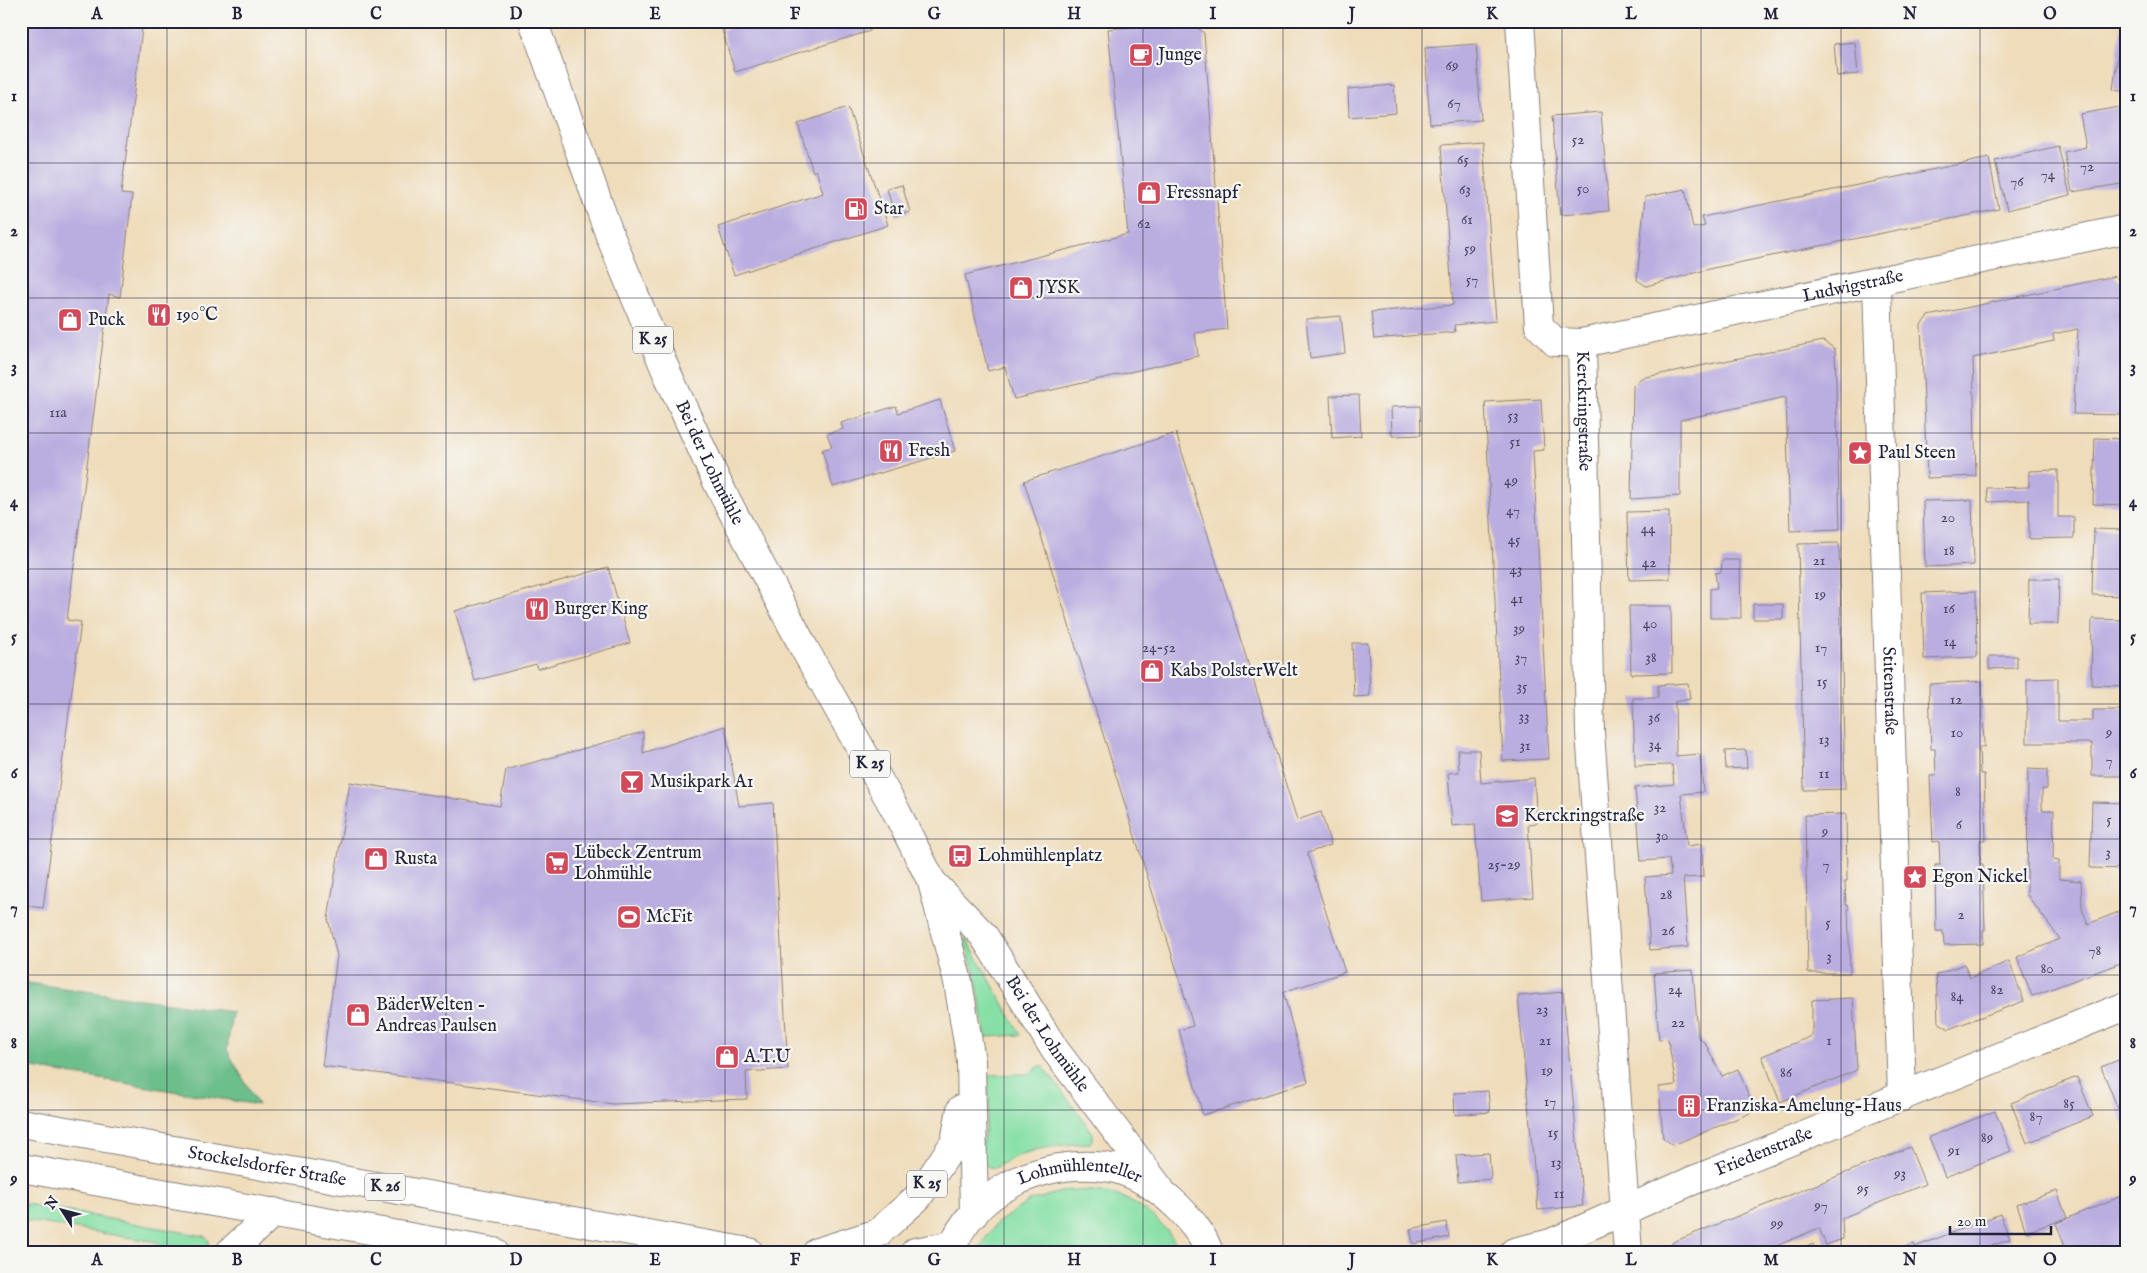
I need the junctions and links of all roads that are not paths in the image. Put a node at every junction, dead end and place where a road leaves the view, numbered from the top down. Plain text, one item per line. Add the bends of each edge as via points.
1 (533, 21) edge
2 (1520, 21) edge
3 (2126, 229) edge
4 (1877, 283) junction
5 (1582, 343) junction
6 (932, 882) junction
7 (2126, 1006) edge
8 (971, 1061) junction
9 (1902, 1097) junction
10 (21, 1123) edge
11 (21, 1168) edge
12 (1160, 1189) junction
13 (274, 1212) junction
14 (1625, 1212) junction
15 (974, 1214) junction
16 (952, 1249) edge
17 (1213, 1249) edge
18 (230, 1252) edge
19 (494, 1252) edge
20 (749, 1252) edge
21 (817, 1252) edge
22 (915, 1252) edge
23 (1514, 1252) edge
24 (1628, 1252) edge

1 - 6 main road, Bei der Lohmühle / K 25 via 610,236 718,484
2 - 5 main road, Kerckringstraße via 1539,326 1555,342
3 - 4 main road, Ludwigstraße
4 - 5 main road, Ludwigstraße
4 - 9 main road, Stitenstraße
5 - 14 main road, Kerckringstraße via 1590,732
6 - 8 main road, Bei der Lohmühle / K 25 via 958,982
6 - 12 main road, Bei der Lohmühle / K 25 via 984,936 1055,1050
7 - 9 main road, Friedenstraße
8 - 15 main road, Bei der Lohmühle / K 25
8 - 21 main road, K 25 via 955,1142 918,1196 878,1233
9 - 14 main road, Friedenstraße via 1689,1182
10 - 20 main road, Stockelsdorfer Straße / K 26
11 - 13 main road
12 - 15 main road, Lohmühlenteller via 1134,1175 1106,1167 1058,1166 1014,1181
12 - 17 main road, Lohmühlenteller via 1194,1222
13 - 18 main road
13 - 19 main road
14 - 23 main road, Friedenstraße via 1551,1243
14 - 24 main road, Kerckringstraße
15 - 16 main road, Lohmühlenteller via 961,1229
16 - 22 main road

